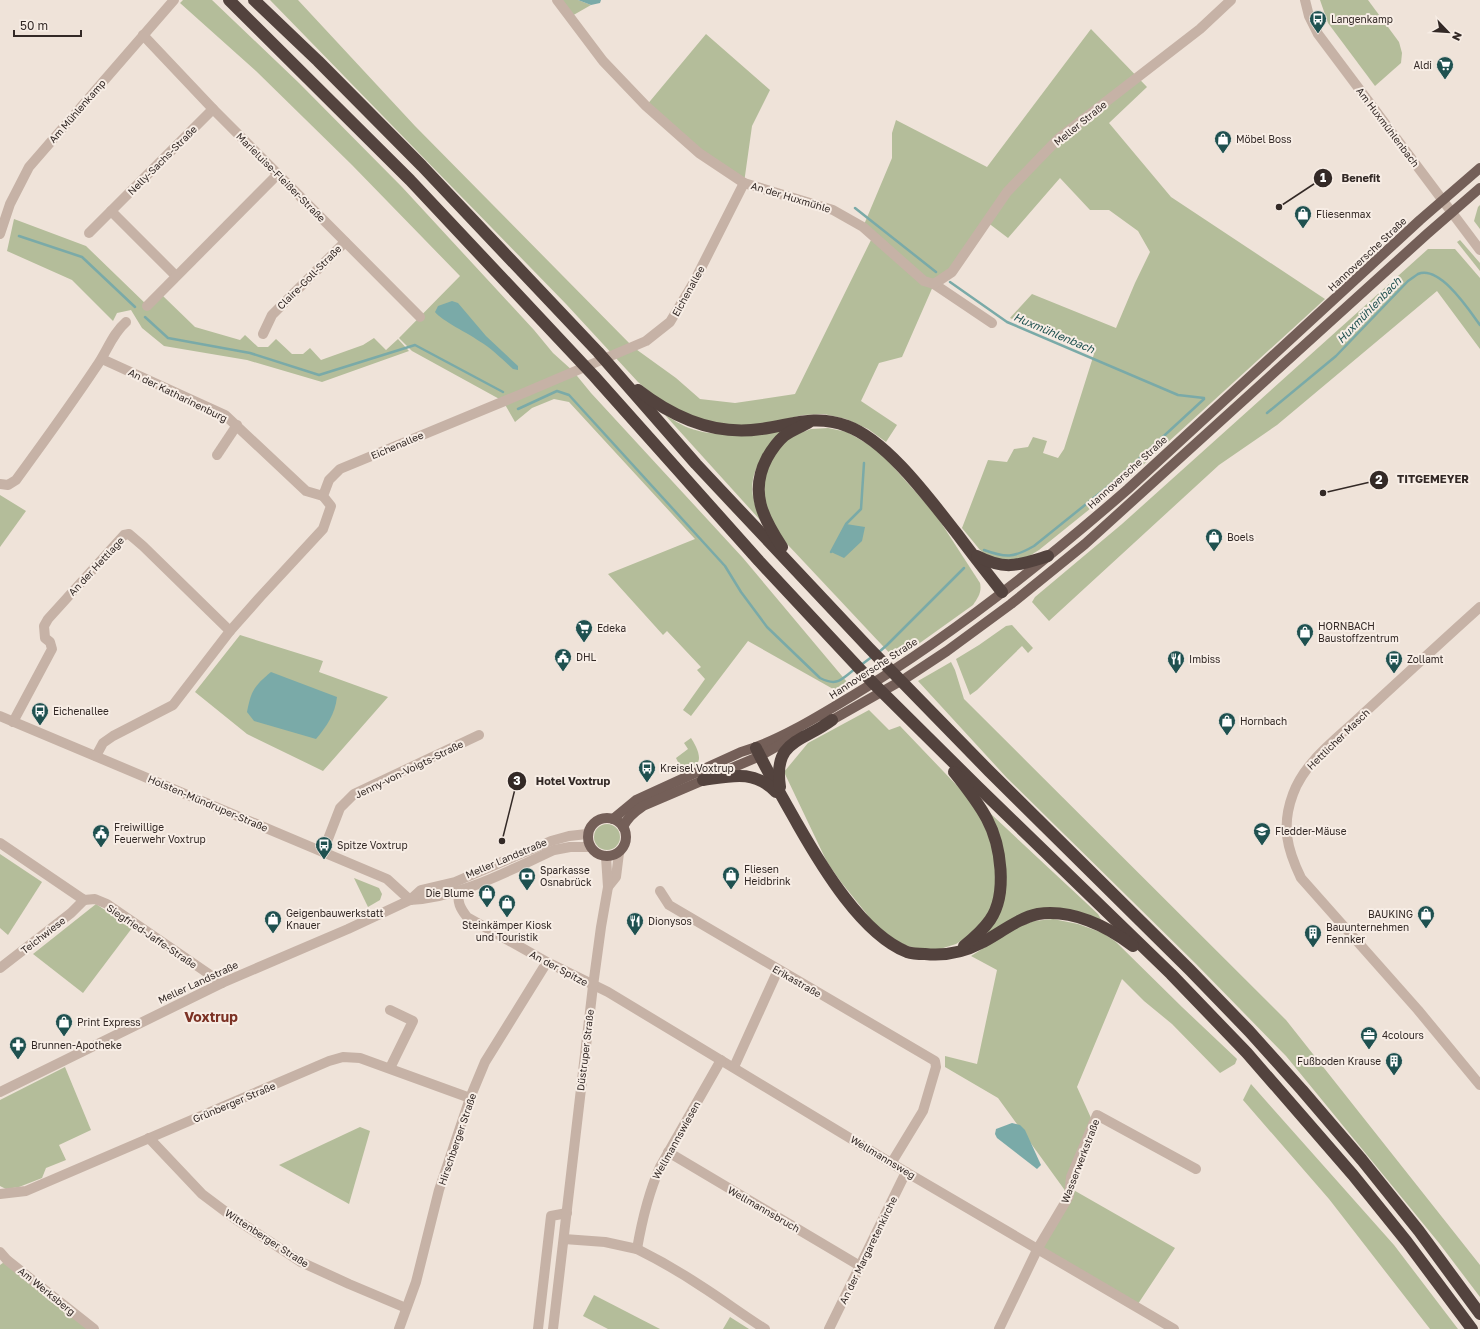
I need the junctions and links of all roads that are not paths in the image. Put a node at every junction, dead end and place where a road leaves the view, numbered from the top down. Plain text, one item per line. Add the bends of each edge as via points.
1 (174, 0) edge
2 (229, 0) edge
3 (254, 0) edge
4 (557, 0) edge
5 (1231, 0) edge
6 (1305, 0) edge
7 (144, 35) junction
8 (213, 109) junction
9 (1480, 168) edge
10 (278, 174) junction
11 (744, 183) junction
12 (1480, 188) edge
13 (1443, 201) junction
14 (111, 211) junction
15 (1452, 213) junction
16 (89, 233) dead end
17 (0, 234) edge
18 (345, 242) junction
19 (1480, 250) edge
20 (176, 276) junction
21 (934, 284) junction
22 (147, 306) dead end
23 (420, 317) dead end
24 (126, 322) dead end
25 (992, 323) dead end
26 (263, 334) dead end
27 (102, 359) junction
28 (618, 374) junction
29 (814, 420) junction
30 (237, 425) junction
31 (217, 455) dead end
32 (0, 484) edge
33 (323, 496) junction
34 (973, 554) junction
35 (1048, 556) junction
36 (796, 570) junction
37 (1002, 592) junction
38 (1011, 604) junction
39 (1480, 607) edge
40 (230, 631) junction
41 (0, 716) edge
42 (832, 720) junction
43 (12, 722) junction
44 (478, 735) dead end
45 (926, 735) junction
46 (758, 752) junction
47 (96, 756) junction
48 (703, 780) junction
49 (783, 800) junction
50 (614, 819) junction
51 (623, 827) junction
52 (587, 834) junction
53 (0, 843) edge
54 (590, 847) junction
55 (323, 852) junction
56 (619, 853) junction
57 (606, 857) junction
58 (608, 887) junction
59 (459, 891) junction
60 (660, 891) dead end
61 (84, 900) junction
62 (410, 900) junction
63 (959, 951) junction
64 (547, 962) junction
65 (0, 968) edge
66 (778, 970) junction
67 (1171, 974) junction
68 (222, 983) junction
69 (593, 986) junction
70 (390, 1010) dead end
71 (721, 1060) junction
72 (734, 1067) junction
73 (390, 1068) junction
74 (1480, 1085) edge
75 (0, 1092) edge
76 (470, 1098) junction
77 (149, 1138) junction
78 (668, 1152) junction
79 (892, 1162) junction
80 (1196, 1169) dead end
81 (906, 1172) junction
82 (0, 1194) edge
83 (566, 1213) junction
84 (564, 1239) junction
85 (1038, 1248) junction
86 (637, 1249) junction
87 (0, 1252) edge
88 (860, 1266) junction
89 (406, 1308) junction
90 (1480, 1314) edge
91 (94, 1329) edge
92 (398, 1329) edge
93 (538, 1329) edge
94 (553, 1329) edge
95 (765, 1329) edge
96 (828, 1329) edge
97 (999, 1329) edge
98 (1174, 1329) edge
99 (1472, 1329) edge

1 - 7 street, Am Mühlenkamp
2 - 45 highway via 410,180 594,376 850,659
3 - 28 highway via 422,166
4 - 11 street, An der Huxmühle via 603,61 646,106 699,153
5 - 21 street, Meller Straße via 1200,29 1059,138 1007,192 952,272
6 - 13 street, Am Huxmühlenbach via 1318,34
7 - 8 street, Marieluise-Fleißer-Straße
7 - 17 street, Am Mühlenkamp via 29,167 10,204
8 - 10 street, Marieluise-Fleißer-Straße
8 - 14 street, Nelly-Sachs-Straße
9 - 13 main road, Hannoversche Straße
10 - 18 street, Marieluise-Fleißer-Straße
10 - 20 street
11 - 21 street, An der Huxmühle via 833,210 863,227 924,281
11 - 33 street, Eichenallee via 694,282 670,322 646,341 340,469 329,480
12 - 15 main road
13 - 15 street, Am Huxmühlenbach
13 - 35 main road, Hannoversche Straße via 1128,489
14 - 16 street, Nelly-Sachs-Straße
14 - 20 street
15 - 19 street, Am Huxmühlenbach
15 - 38 main road via 1135,500
18 - 23 street, Marieluise-Fleißer-Straße
18 - 26 street, Claire-Goll-Straße via 272,315
20 - 22 street
21 - 25 street, An der Huxmühle
24 - 27 street via 118,329
27 - 30 street, An der Katharinenburg via 225,415
27 - 32 street via 16,480 8,485
28 - 29 highway via 660,405 707,427 732,431 753,430
28 - 36 highway via 696,464
29 - 34 highway via 848,426 883,449 914,480
29 - 36 highway via 784,436 771,450 759,478 758,496 762,510
30 - 31 street
30 - 33 street, An der Katharinenburg via 306,491
33 - 40 street via 331,506 323,529
34 - 35 highway via 990,563 1006,566
34 - 37 highway
35 - 37 main road, Hannoversche Straße
36 - 90 highway via 869,648 1190,970 1261,1045 1362,1160
37 - 38 main road
37 - 46 main road, Hannoversche Straße via 898,668
38 - 42 main road via 906,678
39 - 74 street, Hettlicher Masch via 1305,770 1292,794 1286,823 1291,858 1301,878 1414,1004
40 - 43 street, An der Hettlage via 143,546 129,534 124,535 48,619 44,626 45,638 50,642 52,649
40 - 47 street via 173,705 113,736 103,743
41 - 43 street, Holsten-Mündruper-Straße
42 - 46 main road
42 - 49 highway via 794,743 781,756 778,774
43 - 47 street, Holsten-Mündruper-Straße
44 - 55 street, Jenny-von-Voigts-Straße via 354,794 340,808
45 - 63 highway via 977,802 988,820 998,847 1001,876 998,898 991,919
45 - 67 highway
46 - 48 main road
46 - 49 highway
46 - 50 main road via 741,752 652,792 629,805
47 - 55 street, Holsten-Mündruper-Straße
48 - 49 highway via 752,776 769,784
48 - 51 main road via 643,806 634,812
49 - 63 highway via 823,868 855,910 884,940 909,952 939,955
50 - 51 main road
50 - 52 main road via 597,820
51 - 56 main road via 626,832 626,843
52 - 54 main road
52 - 62 street, Meller Landstraße via 551,841 455,882 421,890
53 - 61 street, Siegfried-Jaffe-Straße
54 - 57 main road via 600,856
54 - 59 street, Meller Landstraße via 554,850
55 - 62 street, Holsten-Mündruper-Straße via 387,879
56 - 57 main road
56 - 58 street, Düstruper Straße via 616,877
57 - 58 street, Düstruper Straße
58 - 69 street, Düstruper Straße
59 - 62 street, Meller Landstraße
59 - 64 street, An der Spitze via 460,909 467,917
60 - 66 street, Erikastraße via 669,905
61 - 65 street, Teichwiese
61 - 68 street, Siegfried-Jaffe-Straße via 94,899 107,904
62 - 68 street, Meller Landstraße
63 - 67 highway via 980,944 1037,914 1056,913 1079,917 1106,928
64 - 69 street, An der Spitze
64 - 76 street, Hirschberger Straße via 485,1062
66 - 72 street
66 - 79 street, Erikastraße via 935,1061 936,1067 923,1111
67 - 99 highway via 1249,1056 1348,1169
68 - 75 street, Meller Landstraße
69 - 71 street, Wellmannsweg via 608,992
69 - 83 street, Düstruper Straße
70 - 73 street via 413,1021
71 - 72 street, Wellmannsweg
71 - 78 street, Wellmannswiesen
72 - 79 street, Wellmannsweg
73 - 76 street, Grünberger Straße
73 - 77 street, Grünberger Straße via 360,1058 344,1057 329,1061
76 - 89 street, Hirschberger Straße via 439,1190 416,1282
77 - 82 street, Grünberger Straße via 26,1191
77 - 89 street, Wittenberger Straße via 202,1194 234,1218 301,1262
78 - 86 street, Wellmannswiesen via 653,1183 643,1213
78 - 88 street, Wellmannsbruch
79 - 81 street, Wellmannsweg
80 - 85 street, Wasserwerkstraße via 1097,1115 1071,1178 1069,1196
81 - 85 street, Wellmannsweg
81 - 88 street, An der Margaretenkirche
83 - 84 street, Düstruper Straße
83 - 93 street via 551,1216
84 - 86 street via 605,1242
84 - 94 street, Düstruper Straße
85 - 97 street, Wasserwerkstraße
85 - 98 street, Wellmannsweg
86 - 95 street via 702,1286
87 - 91 street, Am Werksberg
88 - 96 street, An der Margaretenkirche
89 - 92 street, Hirschberger Straße

